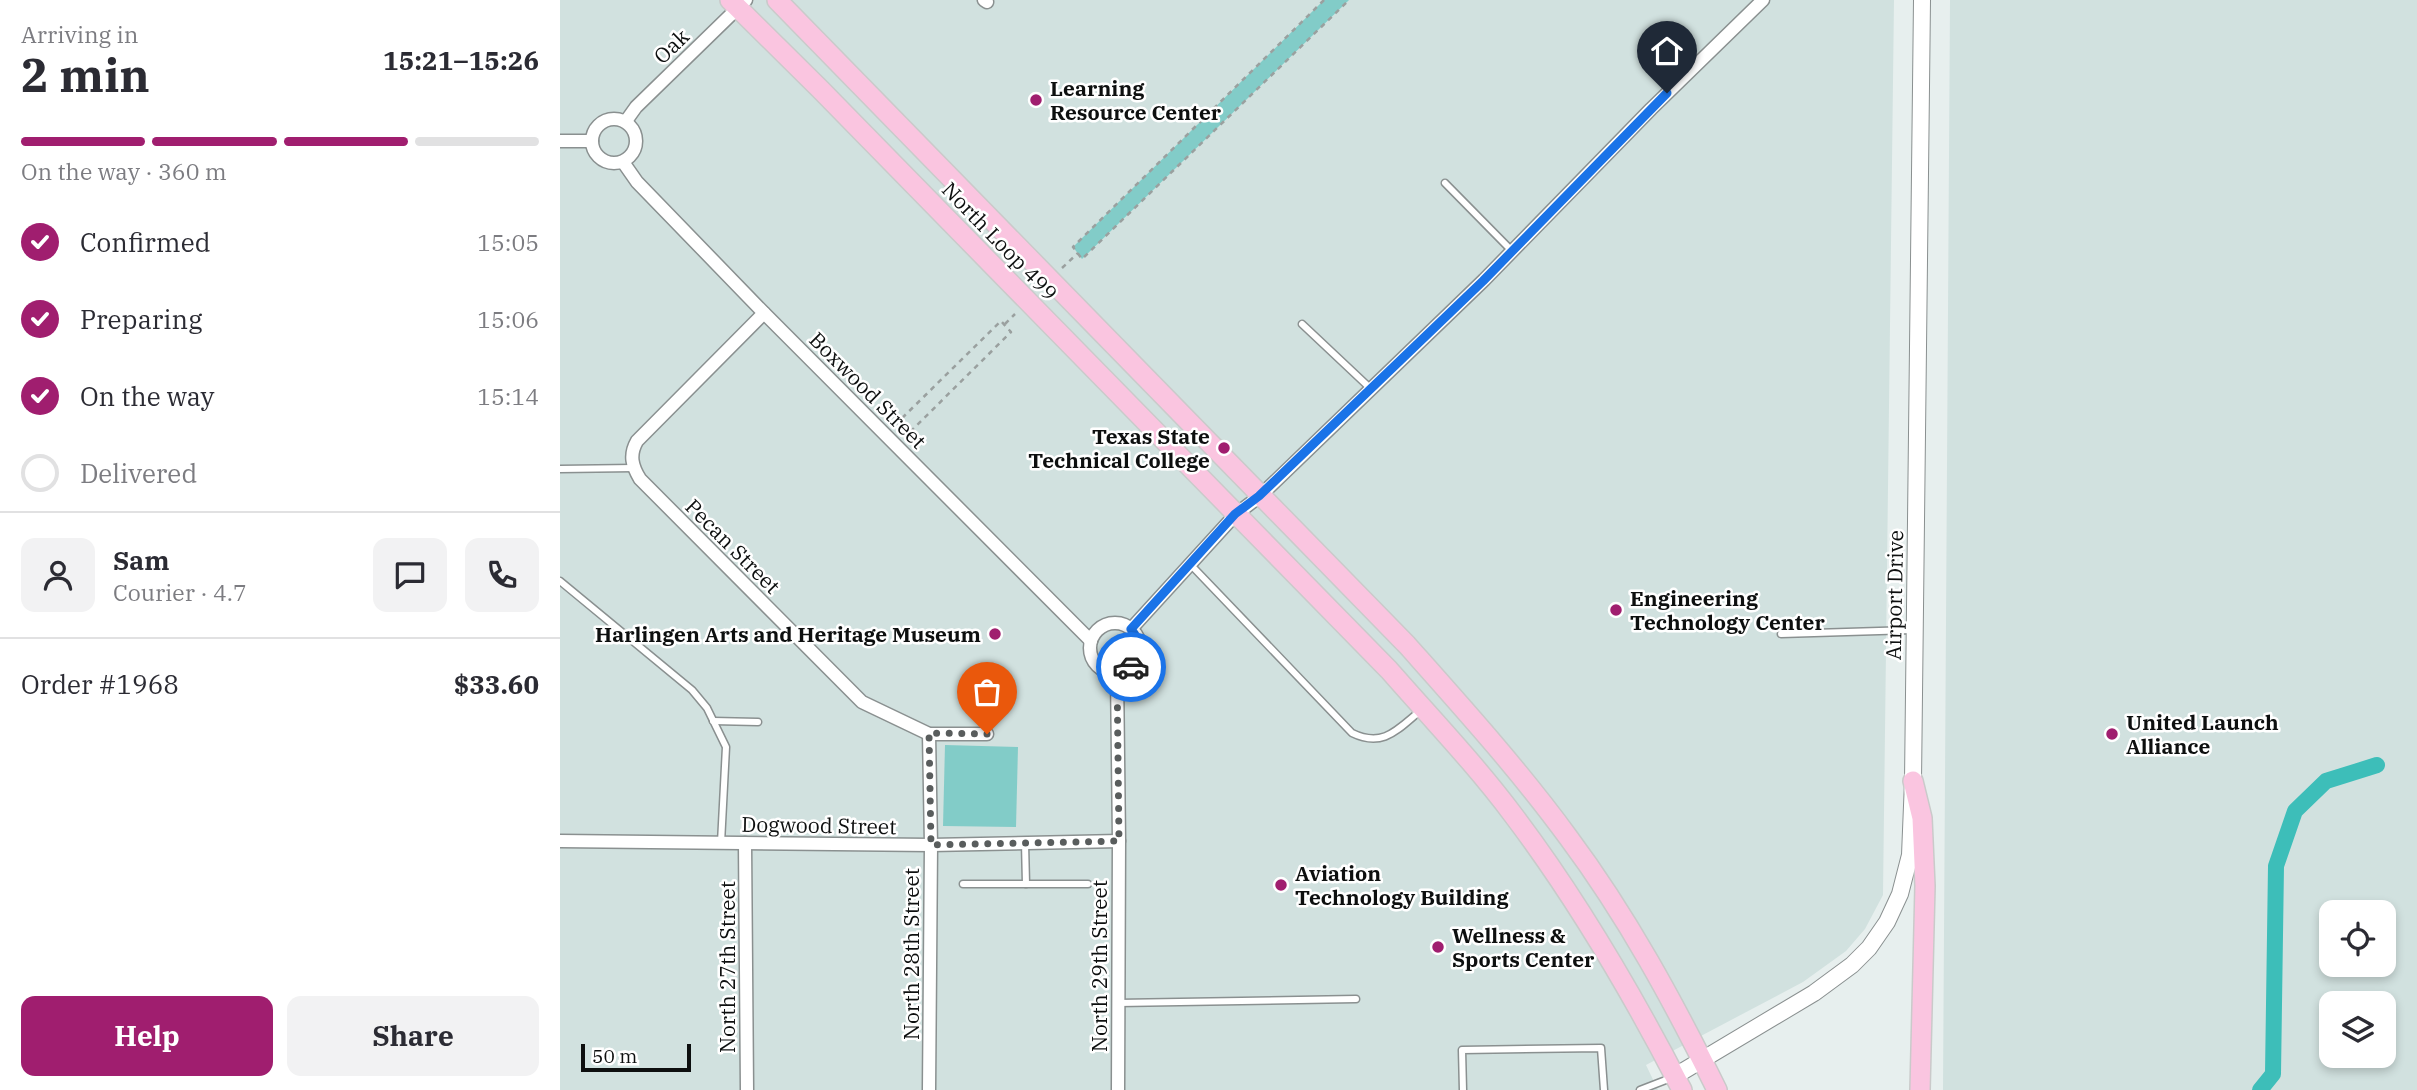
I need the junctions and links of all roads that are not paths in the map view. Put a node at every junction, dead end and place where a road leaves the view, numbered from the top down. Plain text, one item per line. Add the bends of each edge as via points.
1 (777, 0) edge
2 (1763, 0) edge
3 (1922, 0) edge
4 (738, 3) edge
5 (626, 121) junction
6 (560, 141) edge
7 (592, 141) junction
8 (623, 162) junction
9 (1445, 183) dead end
10 (1512, 251) junction
11 (764, 313) junction
12 (1302, 324) dead end
13 (1370, 388) junction
14 (634, 468) junction
15 (560, 469) edge
16 (1259, 496) junction
17 (1235, 514) junction
18 (1190, 564) junction
19 (560, 581) edge
20 (1131, 629) junction
21 (1915, 630) junction
22 (1781, 634) dead end
23 (1091, 641) junction
24 (1117, 673) junction
25 (1423, 708) junction
26 (713, 721) junction
27 (758, 722) dead end
28 (929, 733) junction
29 (987, 734) dead end
30 (1913, 781) junction
31 (560, 841) edge
32 (1119, 841) junction
33 (721, 843) junction
34 (745, 843) junction
35 (1025, 843) junction
36 (931, 845) junction
37 (963, 884) dead end
38 (1026, 884) junction
39 (1088, 884) dead end
40 (1356, 999) dead end
41 (1118, 1003) junction
42 (1702, 1060) junction
43 (1679, 1083) edge
44 (747, 1090) edge
45 (929, 1090) edge
46 (1118, 1090) edge
47 (1463, 1090) edge
48 (1604, 1090) edge
49 (1640, 1090) edge
50 (1717, 1090) edge
51 (1920, 1090) edge

1 - 16 main road, North Loop 499
2 - 10 street
3 - 21 street, Airport Drive
4 - 5 street, Oak
4 - 17 main road, North Loop 499
5 - 7 street via 605,120 594,131
5 - 8 street via 637,144
6 - 7 street
7 - 8 street via 604,160
8 - 11 street, Boxwood Street
9 - 10 lane
10 - 13 street
11 - 14 street via 637,441 632,450
11 - 23 street, Boxwood Street
12 - 13 lane
13 - 16 street
14 - 15 lane
14 - 28 street, Pecan Street via 862,702
16 - 17 street
16 - 42 main road, North Loop 499 via 1407,646 1503,754 1570,839 1652,964
17 - 18 street
17 - 25 main road, North Loop 499
18 - 20 street
18 - 25 lane via 1352,733 1363,738 1385,737
19 - 26 lane via 692,690
20 - 23 street via 1108,624
20 - 24 street via 1138,638 1137,661
21 - 22 lane
21 - 30 street, Airport Drive
23 - 24 street via 1095,664
24 - 32 street, North 29th Street
25 - 43 main road, North Loop 499 via 1514,816 1595,931
26 - 27 lane
26 - 33 lane via 726,747
28 - 29 street, Pecan Street
28 - 36 street, North 28th Street
30 - 42 street, Airport Drive via 1910,855 1900,894 1869,948 1814,993
30 - 51 main road via 1922,818 1925,887
31 - 33 street, Dogwood Street
32 - 35 street, Dogwood Street
32 - 41 street, North 29th Street
33 - 34 street, Dogwood Street
34 - 36 street, Dogwood Street
34 - 44 street, North 27th Street
35 - 36 street, Dogwood Street
35 - 38 lane
36 - 45 street, North 28th Street
37 - 38 lane
38 - 39 lane
40 - 41 lane
41 - 46 street, North 29th Street
42 - 43 street, Airport Drive
42 - 50 main road, North Loop 499
43 - 49 lane
47 - 48 lane via 1462,1050 1601,1048

